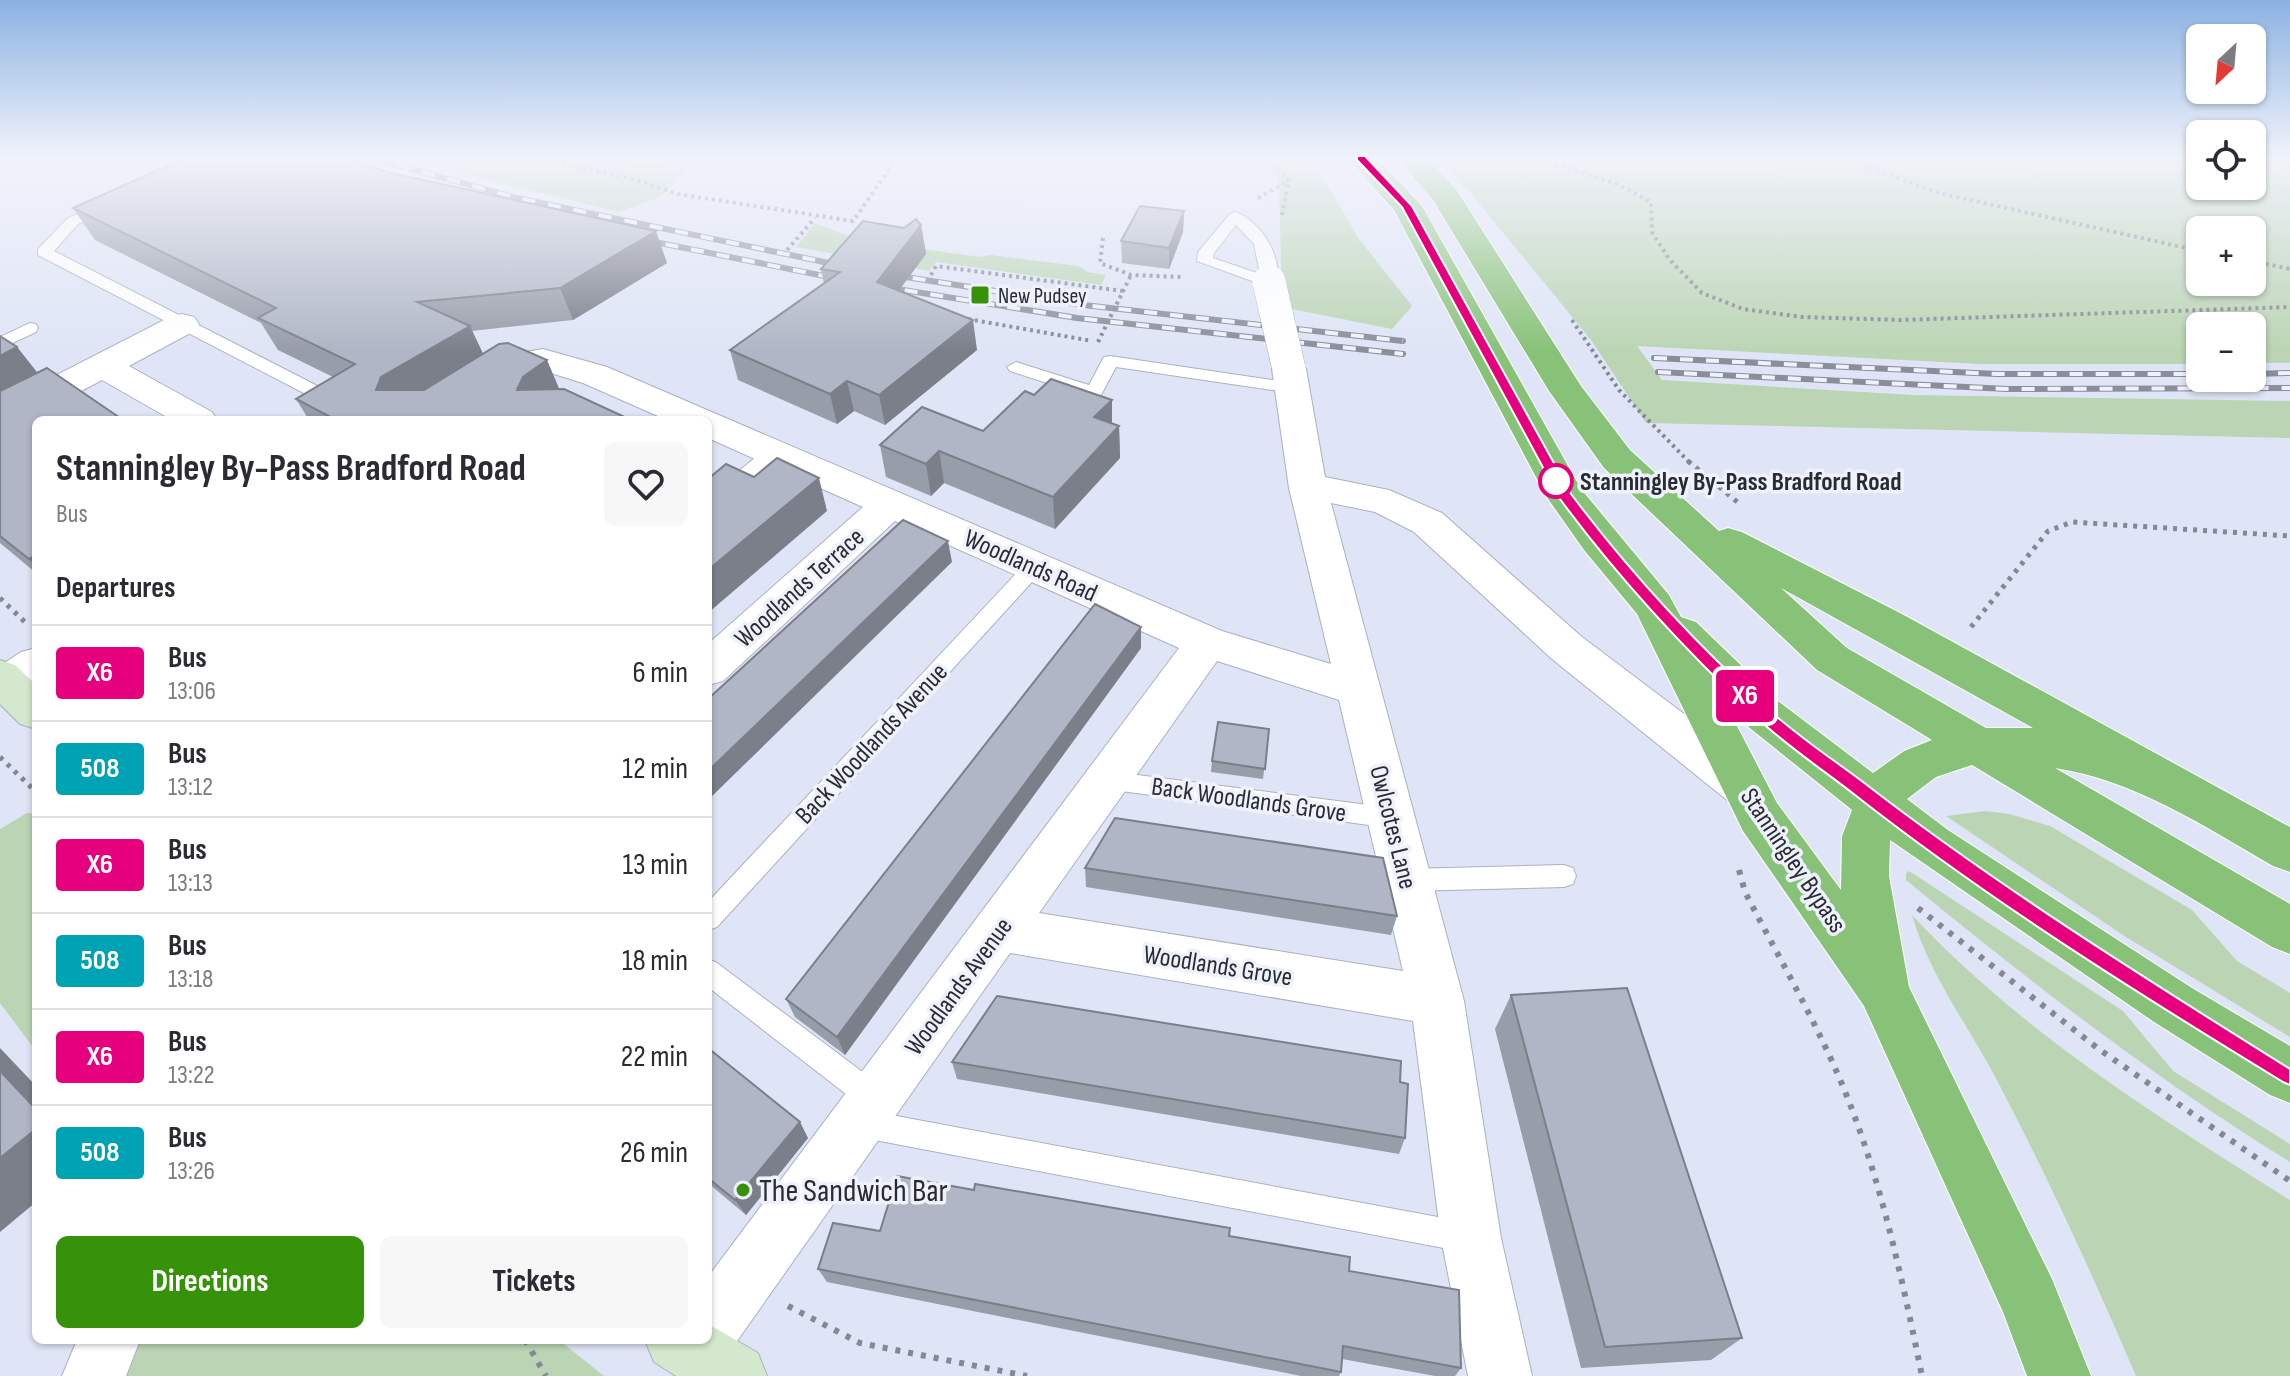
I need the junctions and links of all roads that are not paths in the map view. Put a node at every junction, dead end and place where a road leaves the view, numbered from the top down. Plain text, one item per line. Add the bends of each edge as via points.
1 (72, 222) edge
2 (1231, 222) edge
3 (1242, 222) edge
4 (1416, 222) edge
5 (1462, 222) edge
6 (1269, 282) junction
7 (182, 324) junction
8 (30, 328) dead end
9 (0, 344) edge
10 (102, 365) junction
11 (1016, 367) dead end
12 (1291, 379) junction
13 (608, 381) junction
14 (331, 400) edge
15 (575, 405) edge
16 (192, 416) edge
17 (420, 416) edge
18 (689, 416) edge
19 (0, 419) edge
20 (712, 426) edge
21 (773, 453) junction
22 (1308, 488) junction
23 (712, 503) edge
24 (890, 504) junction
25 (1676, 515) junction
26 (1034, 567) junction
27 (1654, 606) junction
28 (1207, 642) junction
29 (712, 665) edge
30 (1360, 690) junction
31 (1980, 747) junction
32 (1107, 780) junction
33 (2169, 785) junction
34 (1744, 786) junction
35 (1878, 803) junction
36 (1391, 818) junction
37 (2290, 851) edge
38 (1564, 876) dead end
39 (1407, 880) junction
40 (712, 915) edge
41 (1000, 929) junction
42 (2290, 931) edge
43 (712, 975) edge
44 (1883, 989) junction
45 (1437, 1001) junction
46 (2290, 1076) edge
47 (865, 1110) junction
48 (1471, 1238) junction
49 (712, 1330) edge
50 (107, 1344) edge
51 (94, 1376) edge
52 (1500, 1376) edge
53 (2059, 1376) edge

1 - 7 lane via 44,252
2 - 6 lane via 1206,252 1205,261
3 - 6 lane via 1266,249
4 - 27 highway, Stanningley Bypass via 1565,496
5 - 25 highway via 1567,391 1617,459
6 - 12 street, Owlcotes Lane, bridge
7 - 10 street
7 - 14 lane
8 - 9 lane
10 - 16 street
10 - 19 street
11 - 12 lane via 1094,393 1110,361
12 - 22 street, Owlcotes Lane
13 - 15 street
13 - 17 street via 543,359 503,365
13 - 18 street
20 - 21 street, Woodlands Road
21 - 23 lane
21 - 24 street, Woodlands Road
22 - 30 street, Owlcotes Lane
22 - 34 street via 1383,499 1449,538 1508,598 1612,686
24 - 26 street, Woodlands Road
24 - 29 street, Woodlands Terrace
25 - 31 highway via 1832,659
25 - 33 highway via 1887,625
26 - 28 street, Woodlands Road
26 - 40 lane, Back Woodlands Avenue
27 - 34 highway, Stanningley Bypass
27 - 35 highway via 1762,713
28 - 30 street, Woodlands Road
28 - 32 street, Woodlands Avenue
30 - 36 street, Owlcotes Lane
31 - 33 highway via 2022,745 2078,753
31 - 35 highway via 1964,747 1920,764 1890,786
31 - 42 highway
32 - 36 lane, Back Woodlands Grove
32 - 41 street, Woodlands Avenue
33 - 37 highway
34 - 44 highway, Stanningley Bypass via 1760,817
35 - 44 highway via 1866,836 1864,876
35 - 46 highway via 1931,845
36 - 39 street, Owlcotes Lane
38 - 39 lane
39 - 45 street, Owlcotes Lane
41 - 45 street, Woodlands Grove
41 - 47 street, Woodlands Avenue
43 - 47 lane
44 - 53 highway via 2030,1301
45 - 48 street, Owlcotes Lane
47 - 48 lane
47 - 49 street, Woodlands Avenue via 740,1281
48 - 52 street, Owlcotes Lane
50 - 51 street

